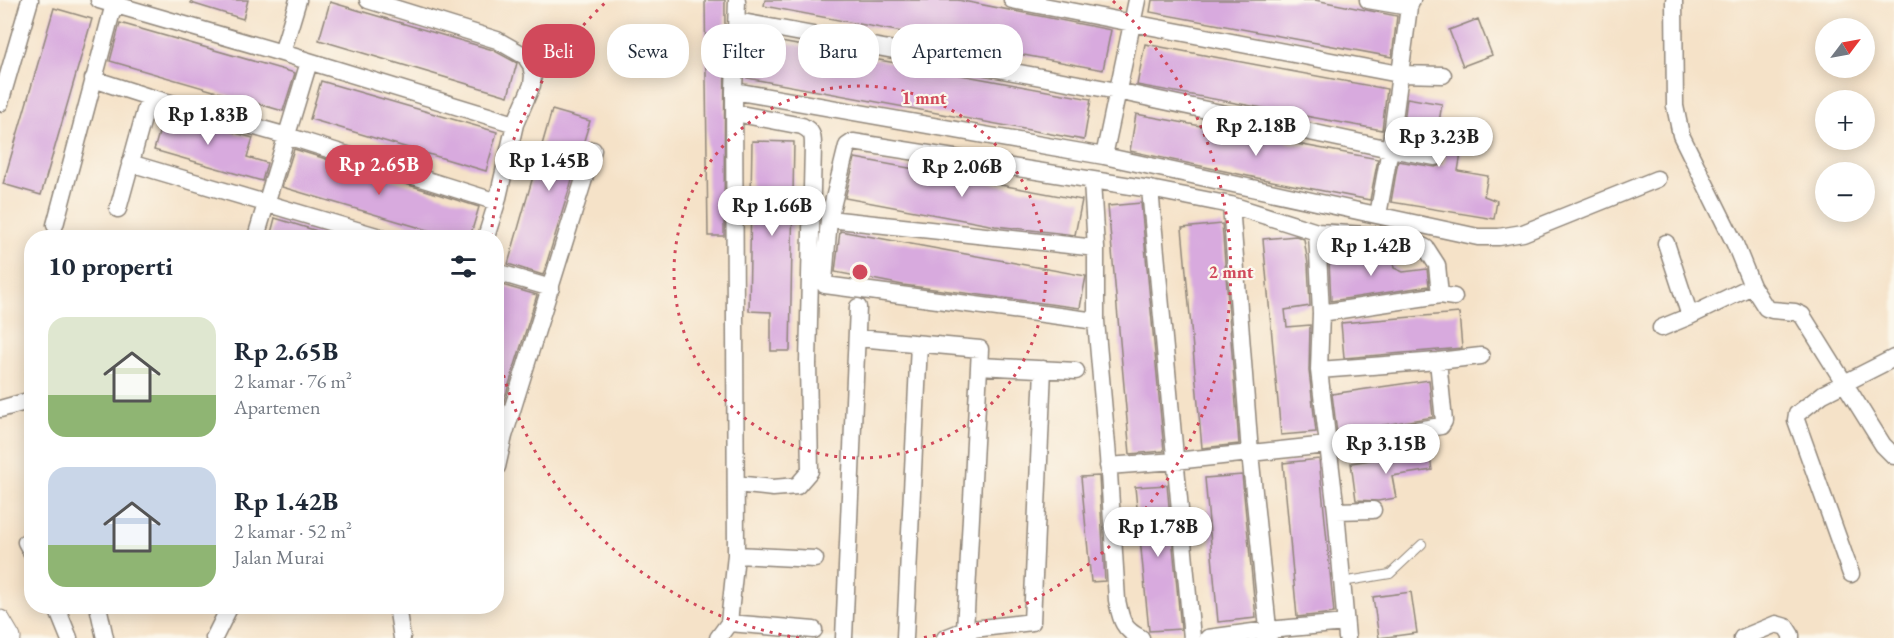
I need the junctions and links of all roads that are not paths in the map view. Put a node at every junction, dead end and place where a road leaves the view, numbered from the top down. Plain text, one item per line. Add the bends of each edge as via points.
1 (30, 0) edge
2 (298, 0) edge
3 (368, 0) edge
4 (737, 0) edge
5 (1012, 0) edge
6 (1137, 0) edge
7 (1368, 0) edge
8 (1674, 0) edge
9 (107, 2) edge
10 (1410, 4) edge
11 (403, 5) edge
12 (737, 21) junction
13 (1132, 22) junction
14 (282, 53) junction
15 (309, 62) junction
16 (1399, 74) junction
17 (1443, 75) dead end
18 (93, 79) junction
19 (734, 91) junction
20 (1117, 91) junction
21 (149, 97) junction
22 (0, 103) edge
23 (735, 113) junction
24 (515, 123) junction
25 (287, 136) junction
26 (1390, 149) junction
27 (593, 150) dead end
28 (1104, 156) junction
29 (1436, 156) dead end
30 (130, 162) junction
31 (1657, 179) dead end
32 (1092, 181) junction
33 (1150, 189) junction
34 (496, 202) junction
35 (267, 203) junction
36 (1230, 204) junction
37 (118, 209) dead end
38 (1378, 215) junction
39 (829, 219) junction
40 (55, 225) dead end
41 (258, 230) edge
42 (357, 230) edge
43 (488, 230) edge
44 (1317, 232) junction
45 (1666, 243) dead end
46 (1096, 248) junction
47 (504, 274) edge
48 (1752, 286) junction
49 (551, 288) junction
50 (858, 307) dead end
51 (1321, 313) junction
52 (1690, 316) junction
53 (1096, 321) junction
54 (1661, 328) dead end
55 (858, 338) junction
56 (919, 344) junction
57 (1481, 356) dead end
58 (1894, 358) edge
59 (1438, 361) junction
60 (979, 366) junction
61 (1043, 369) junction
62 (1319, 370) junction
63 (1076, 371) dead end
64 (1844, 384) junction
65 (24, 402) edge
66 (0, 409) edge
67 (504, 423) edge
68 (1327, 445) junction
69 (1250, 453) junction
70 (1894, 456) edge
71 (1174, 461) junction
72 (1108, 466) junction
73 (736, 484) junction
74 (1373, 510) dead end
75 (1335, 511) junction
76 (1422, 544) dead end
77 (736, 555) junction
78 (815, 560) dead end
79 (1851, 574) dead end
80 (1342, 582) junction
81 (59, 614) edge
82 (100, 614) edge
83 (226, 614) edge
84 (398, 614) edge
85 (0, 621) edge
86 (729, 623) junction
87 (814, 630) dead end
88 (965, 630) junction
89 (1346, 631) edge
90 (1268, 634) edge
91 (10, 638) edge
92 (69, 638) edge
93 (105, 638) edge
94 (214, 638) edge
95 (402, 638) edge
96 (718, 638) edge
97 (844, 638) edge
98 (905, 638) edge
99 (945, 638) edge
100 (1141, 638) edge
101 (1192, 638) edge
102 (1208, 638) edge
103 (1742, 638) edge
104 (1791, 638) edge

1 - 22 street
2 - 14 street
3 - 11 street
4 - 12 street
5 - 13 street
6 - 13 street
7 - 10 street
8 - 48 street via 1675,106 1681,135
9 - 14 street
9 - 18 street
10 - 16 street
11 - 24 street via 497,40 525,56 531,65 532,85
12 - 19 street
12 - 20 street
13 - 16 street
13 - 20 street
14 - 15 street
15 - 24 street
15 - 25 street
16 - 17 street
16 - 26 street
18 - 21 street
18 - 40 street
19 - 23 street
19 - 28 street
20 - 26 street
20 - 28 street
21 - 25 street
21 - 30 street
23 - 73 street
23 - 73 street via 802,126 810,130 813,145 810,471 797,486
24 - 34 street
25 - 34 street
25 - 35 street
26 - 29 street
26 - 38 street
27 - 49 street
28 - 38 street
30 - 35 street
30 - 37 street
31 - 38 street via 1523,233 1499,237 1478,237
32 - 33 street
32 - 39 street via 853,142 847,146
32 - 46 street
33 - 36 street
33 - 71 street
34 - 43 street
35 - 41 street
35 - 42 street
36 - 44 street
36 - 69 street
39 - 46 street
39 - 53 street via 825,285
44 - 51 street
44 - 51 street via 1410,240 1426,248 1437,265 1447,296
45 - 52 street
46 - 53 street
47 - 49 street
48 - 52 street
48 - 64 street via 1766,308 1802,315
49 - 67 street
50 - 55 street
51 - 62 street
52 - 54 street
53 - 72 street
55 - 56 street
55 - 97 street
56 - 60 street via 980,349
56 - 98 street
57 - 59 street
58 - 64 street
59 - 62 street
59 - 68 street via 1444,421 1441,426
60 - 61 street
60 - 88 street
61 - 63 street
61 - 88 street via 1032,622
62 - 68 street
64 - 70 street
64 - 79 street via 1800,411 1796,420
65 - 66 street
68 - 69 street
68 - 75 street
69 - 71 street
69 - 90 street
71 - 72 street
71 - 101 street
72 - 100 street via 1117,600 1121,620 1131,634
73 - 77 street
74 - 75 street
75 - 80 street
76 - 80 lane via 1390,574
77 - 78 street
77 - 86 street
80 - 89 street
81 - 92 street
82 - 93 street
83 - 94 street
84 - 95 street
85 - 91 street
86 - 87 street
86 - 96 street
88 - 99 street
89 - 90 street
90 - 102 street
103 - 104 street via 1776,624 1786,627

